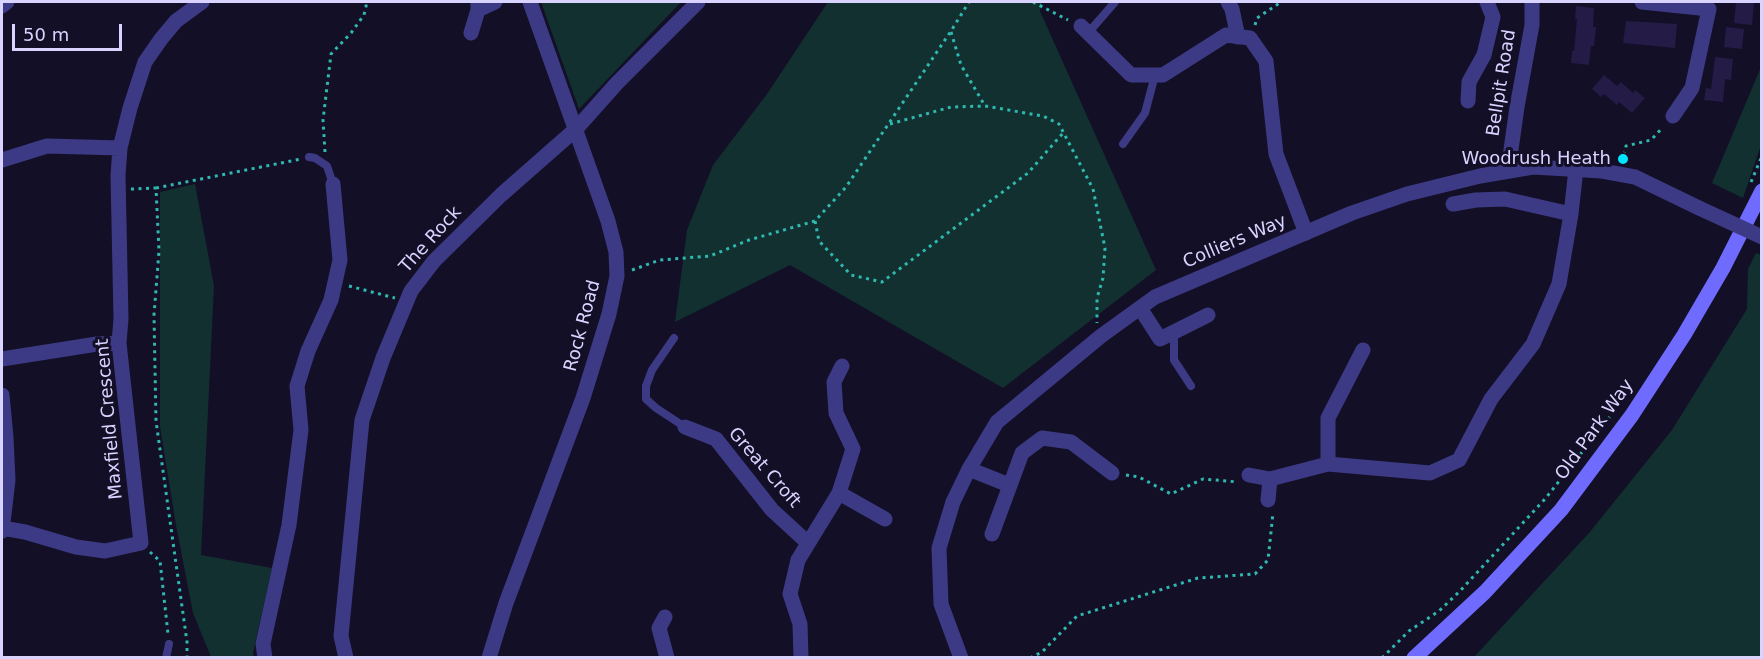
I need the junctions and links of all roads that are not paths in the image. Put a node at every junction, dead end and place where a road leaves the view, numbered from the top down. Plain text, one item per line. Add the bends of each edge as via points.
1 (7, 2) edge
2 (202, 2) edge
3 (495, 2) edge
4 (530, 2) edge
5 (698, 2) edge
6 (1115, 2) edge
7 (1228, 2) edge
8 (1487, 2) edge
9 (1532, 2) edge
10 (1642, 2) edge
11 (1711, 5) edge
12 (2, 6) edge
13 (478, 6) edge
14 (1084, 29) joint
15 (471, 33) dead end
16 (1244, 38) junction
17 (1155, 75) junction
18 (1468, 101) dead end
19 (1673, 117) road end
20 (576, 129) junction
21 (1123, 144) dead end
22 (120, 148) junction
23 (309, 158) road end
24 (2, 160) edge
25 (1576, 169) junction
26 (1508, 171) junction
27 (333, 184) joint
28 (1754, 190) edge
29 (1453, 204) dead end
30 (1572, 214) junction
31 (1306, 233) junction
32 (1761, 237) edge
33 (1140, 308) junction
34 (1208, 315) dead end
35 (1174, 332) junction
36 (674, 338) dead end
37 (119, 343) junction
38 (1363, 350) dead end
39 (2, 359) edge
40 (842, 366) dead end
41 (1191, 386) dead end
42 (2, 394) edge
43 (685, 427) joint
44 (1329, 464) junction
45 (969, 469) junction
46 (1112, 473) road end
47 (1249, 475) road end
48 (1270, 478) junction
49 (1009, 485) junction
50 (839, 493) junction
51 (1268, 500) road end
52 (885, 519) dead end
53 (2, 529) edge
54 (992, 534) dead end
55 (808, 543) junction
56 (665, 617) dead end
57 (169, 644) road end
58 (166, 657) edge
59 (265, 657) edge
60 (346, 657) edge
61 (489, 657) edge
62 (667, 657) edge
63 (801, 657) edge
64 (961, 657) edge
65 (1414, 657) edge

1 - 12 street
2 - 22 street, Maxfield Crescent via 176,21 145,62
3 - 13 street
4 - 20 street, Rock Road
5 - 20 street, The Rock
6 - 14 lane
7 - 16 street
8 - 18 street via 1492,17 1484,55 1469,82
9 - 26 street, Bellpit Road via 1532,25
10 - 11 street
11 - 19 street via 1692,88
13 - 15 street
14 - 17 street via 1131,75
16 - 17 street via 1226,35 1163,75
16 - 31 street via 1266,61 1276,154
17 - 21 lane via 1145,113
20 - 60 street, The Rock via 434,261 407,302 362,420 341,636
20 - 61 street, Rock Road via 611,230 617,276 583,398
22 - 24 street via 47,146
22 - 37 street, Maxfield Crescent
23 - 27 lane via 327,166
25 - 26 street, Colliers Way via 1533,167
25 - 30 street
25 - 32 street, Colliers Way, bridge via 1635,177
26 - 31 street, Colliers Way via 1407,194
27 - 59 street via 340,260 331,300 297,386 301,430 290,525 263,644
28 - 65 main road, Old Park Way via 1723,268 1632,415 1561,510 1485,592
29 - 30 street via 1505,199
30 - 44 street via 1559,284 1533,344 1491,399 1458,460 1430,473
31 - 33 street, Colliers Way via 1155,297
33 - 35 street via 1160,339
33 - 45 street, Colliers Way via 997,422
34 - 35 street
35 - 41 lane via 1174,360
36 - 43 lane via 652,370 646,399
37 - 39 street
37 - 53 street, Maxfield Crescent via 141,543 105,551
38 - 44 street via 1328,418
40 - 50 street via 834,382 836,413 853,449
42 - 53 street via 8,480
43 - 55 street, Great Croft via 716,439 772,510
44 - 48 street
45 - 49 street
45 - 64 street, Colliers Way via 953,502 939,548 941,604
46 - 49 street via 1071,442 1042,438 1022,453
47 - 48 street
48 - 51 street
49 - 54 street
50 - 52 street
50 - 55 street
55 - 63 street via 798,560 790,594 800,624
56 - 62 street via 659,628
57 - 58 lane

